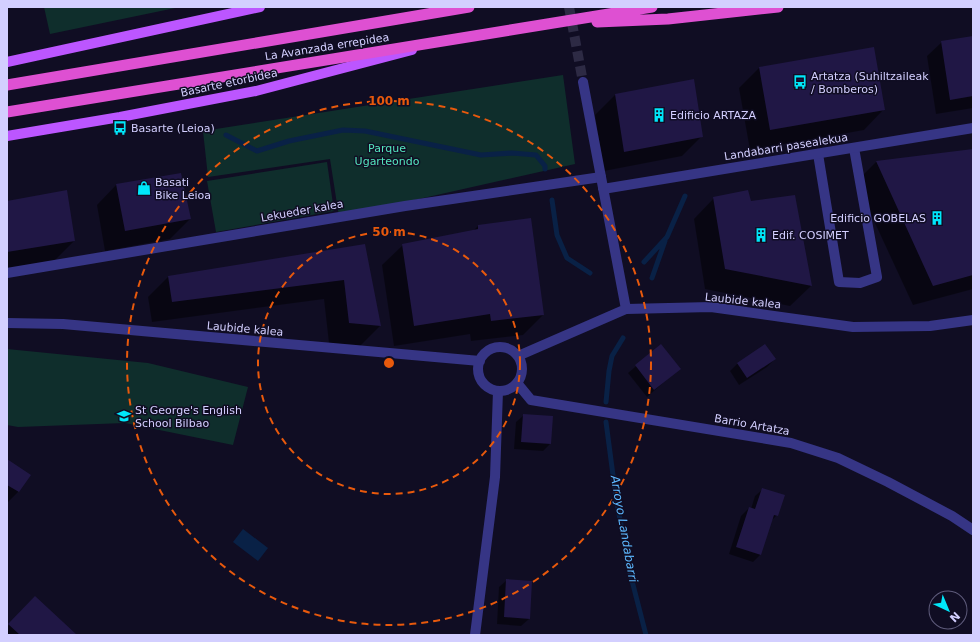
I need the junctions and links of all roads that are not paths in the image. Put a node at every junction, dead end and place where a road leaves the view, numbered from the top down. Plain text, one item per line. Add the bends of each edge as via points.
1 (260, 7) edge
2 (437, 7) edge
3 (469, 7) edge
4 (652, 7) edge
5 (778, 7) edge
6 (380, 22) junction
7 (542, 25) junction
8 (453, 39) junction
9 (7, 62) edge
10 (583, 82) tunnel mouth
11 (7, 85) edge
12 (7, 112) edge
13 (973, 128) edge
14 (7, 136) edge
15 (854, 148) junction
16 (818, 154) junction
17 (601, 177) junction
18 (603, 189) junction
19 (7, 273) edge
20 (626, 309) junction
21 (973, 320) edge
22 (7, 323) edge
23 (518, 356) junction
24 (480, 361) junction
25 (517, 383) junction
26 (498, 391) junction
27 (973, 530) edge
28 (475, 635) edge

1 - 9 main road
2 - 6 highway
3 - 6 highway, La Avanzada errepidea
4 - 7 highway, La Avanzada errepidea
5 - 7 highway via 668,19
6 - 11 highway, La Avanzada errepidea
7 - 8 highway, La Avanzada errepidea
8 - 12 highway, La Avanzada errepidea
8 - 14 main road, Basarte etorbidea via 256,91
10 - 17 street
13 - 15 street, Landabarri pasealekua
15 - 16 street, Landabarri pasealekua
15 - 16 street via 877,277 860,284 839,282
16 - 18 street, Landabarri pasealekua
17 - 18 street
17 - 19 street, Lekueder kalea via 405,206
18 - 20 street
20 - 21 street, Laubide kalea via 712,307 853,327 930,326
20 - 23 street, Laubide kalea
22 - 24 street, Laubide kalea via 63,324
23 - 24 street via 507,348 494,348 483,355
23 - 25 street via 522,369
24 - 26 street via 478,368 482,380 491,389
25 - 26 street via 512,388
25 - 27 street, Barrio Artatza via 531,400 791,443 838,458 894,485
26 - 28 street via 495,477

